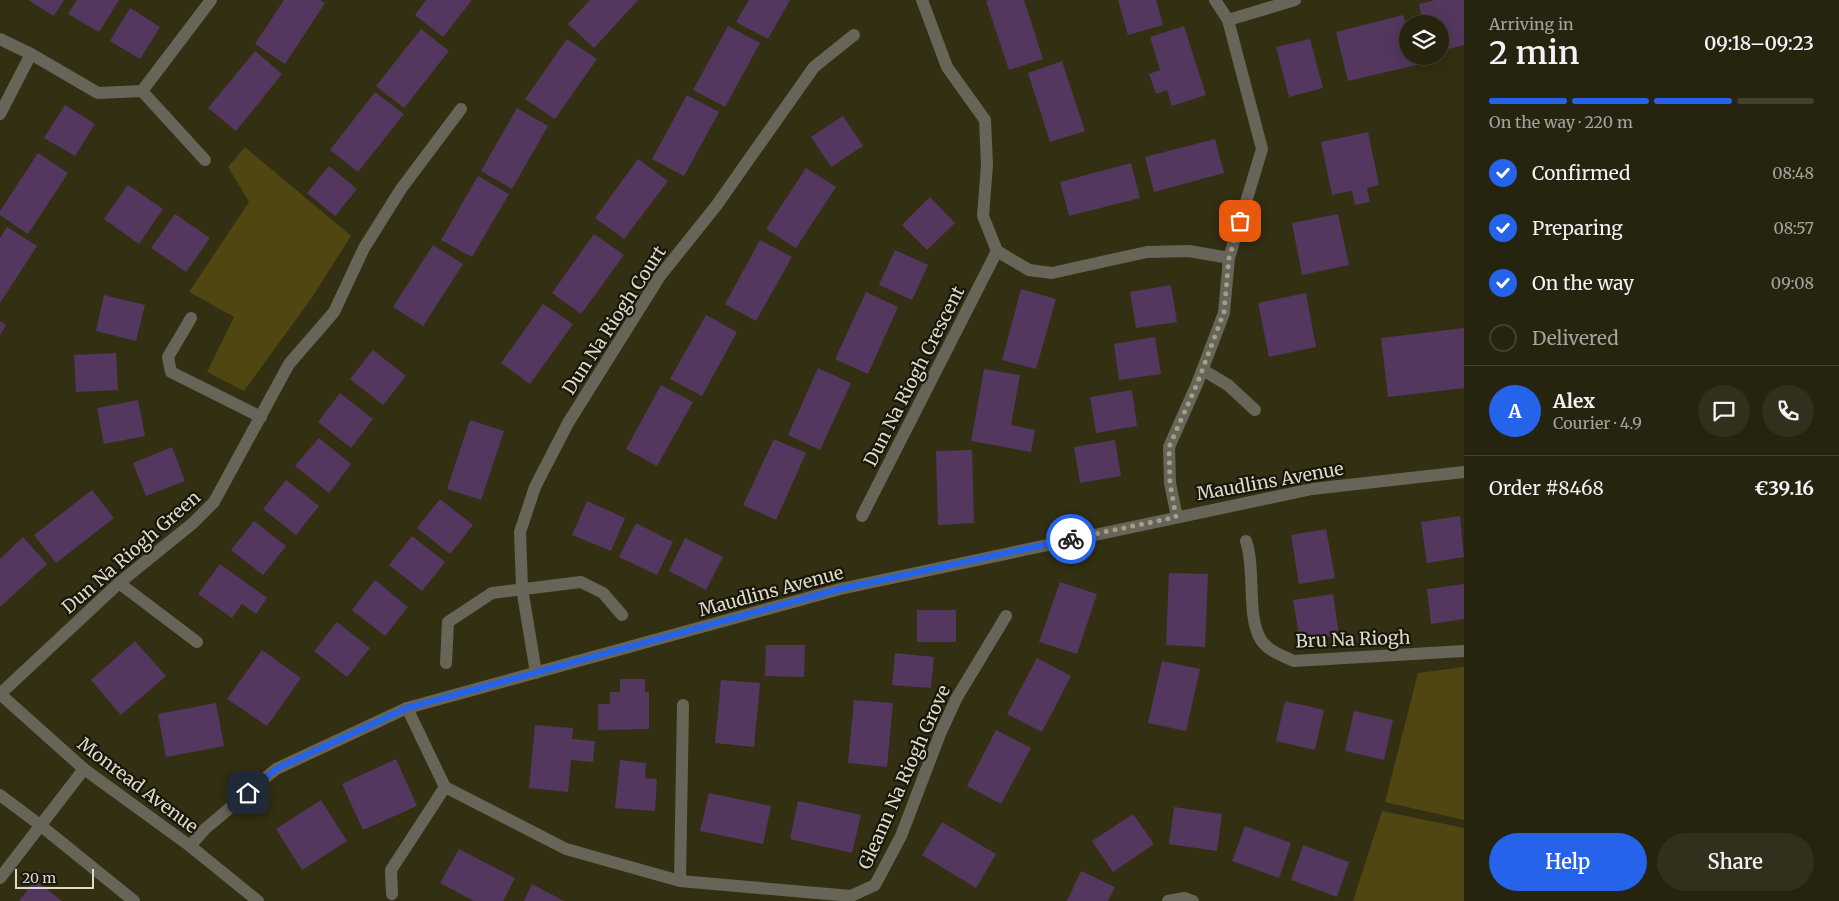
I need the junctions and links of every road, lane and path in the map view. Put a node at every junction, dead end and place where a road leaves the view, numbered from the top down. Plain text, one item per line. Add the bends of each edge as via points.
1 (211, 0) edge
2 (922, 0) edge
3 (1215, 0) edge
4 (1295, 0) edge
5 (1228, 20) junction
6 (854, 36) dead end
7 (0, 39) edge
8 (31, 54) junction
9 (142, 92) junction
10 (461, 109) dead end
11 (0, 114) edge
12 (205, 160) dead end
13 (997, 251) junction
14 (1229, 258) junction
15 (191, 318) dead end
16 (1202, 370) junction
17 (1255, 410) dead end
18 (261, 417) junction
19 (1464, 472) edge
20 (862, 516) dead end
21 (1176, 517) junction
22 (1246, 541) dead end
23 (119, 583) junction
24 (522, 588) junction
25 (622, 615) dead end
26 (1006, 616) dead end
27 (197, 642) dead end
28 (1464, 651) edge
29 (446, 663) dead end
30 (536, 673) junction
31 (0, 694) edge
32 (682, 705) dead end
33 (407, 708) junction
34 (84, 769) junction
35 (445, 787) junction
36 (0, 795) edge
37 (40, 825) junction
38 (190, 846) junction
39 (0, 878) edge
40 (680, 882) junction
41 (392, 894) dead end
42 (134, 901) edge
43 (258, 901) edge
44 (1168, 901) edge
45 (1193, 901) edge

1 - 9 street
2 - 13 street via 947,67 985,120 988,166 983,216
3 - 5 street
4 - 5 street
5 - 14 street via 1262,148
6 - 24 street, Dun Na Riogh Court via 814,66 716,206 660,276 568,423 535,487 520,532
7 - 8 street
8 - 9 street via 98,93
8 - 11 street
9 - 12 street
10 - 18 street, Dun Na Riogh Green via 401,188 364,248 334,312 290,364
13 - 14 street via 1029,270 1052,273 1147,252 1189,251
13 - 20 street, Dun Na Riogh Crescent
14 - 16 street via 1224,312
15 - 18 street via 168,357 171,372
16 - 17 street via 1228,385
16 - 21 street via 1169,447 1170,483
18 - 23 street, Dun Na Riogh Green via 214,502
19 - 21 street, Maudlins Avenue via 1312,488
21 - 30 street, Maudlins Avenue via 840,589
22 - 28 street, Bru Na Riogh via 1251,556 1255,622 1262,641 1275,653 1294,661
23 - 27 street
23 - 31 street, Dun Na Riogh Green
24 - 25 street via 581,582 603,593
24 - 29 street via 492,593 448,622
24 - 30 street, Dun Na Riogh Court
26 - 40 street, Gleann Na Riogh Grove via 956,698 901,836 875,884 851,896
30 - 33 street, Maudlins Avenue
31 - 34 street, Monread Avenue
32 - 40 street
33 - 35 street
33 - 38 street, Maudlins Avenue via 276,769 205,829
34 - 37 street
34 - 38 street, Monread Avenue
35 - 40 street, Gleann Na Riogh Grove via 566,849
35 - 41 street via 391,870
36 - 37 street
37 - 39 street
37 - 42 street
38 - 43 street, Monread Avenue
44 - 45 street via 1185,898

